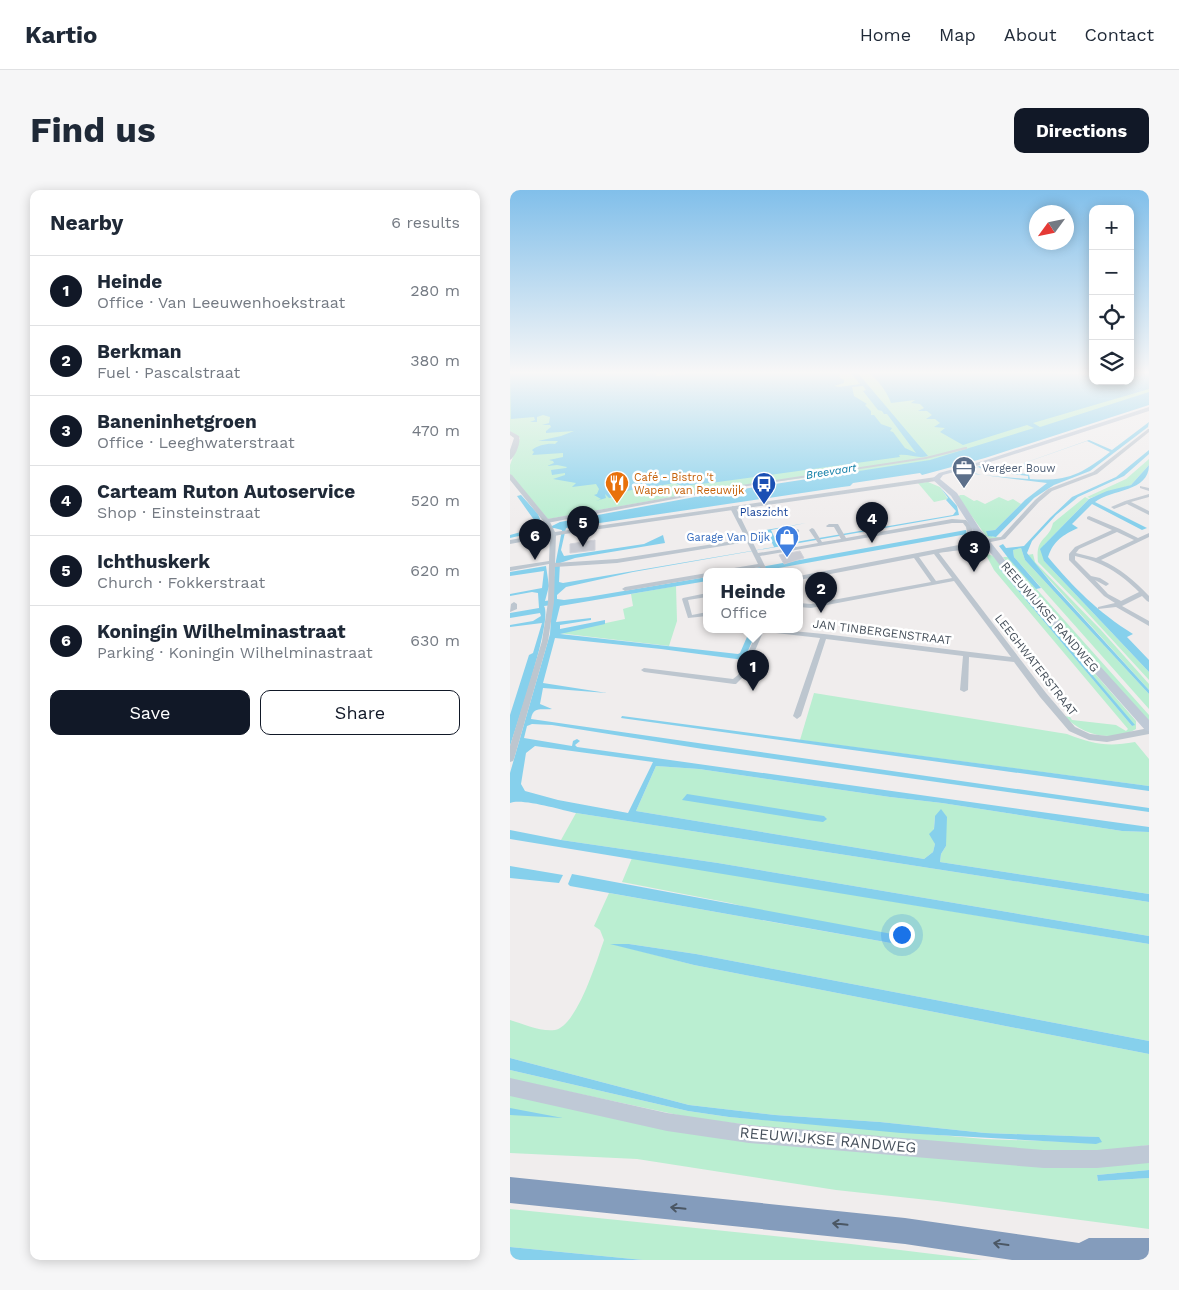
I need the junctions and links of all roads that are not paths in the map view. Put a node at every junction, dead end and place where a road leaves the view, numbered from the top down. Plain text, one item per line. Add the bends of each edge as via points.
1 (1109, 422) edge
2 (1149, 430) edge
3 (510, 433) edge
4 (966, 448) dead end
5 (510, 458) edge
6 (510, 476) edge
7 (936, 479) junction
8 (1142, 487) dead end
9 (1149, 490) edge
10 (1149, 495) edge
11 (1127, 502) junction
12 (1114, 507) dead end
13 (733, 508) junction
14 (1149, 513) edge
15 (1089, 518) dead end
16 (829, 526) dead end
17 (555, 529) junction
18 (1118, 530) junction
19 (797, 531) dead end
20 (805, 531) dead end
21 (1149, 535) edge
22 (843, 537) junction
23 (749, 540) junction
24 (1138, 540) junction
25 (819, 541) junction
26 (986, 541) junction
27 (510, 542) edge
28 (793, 546) junction
29 (756, 552) junction
30 (935, 552) junction
31 (1072, 554) junction
32 (915, 556) junction
33 (1098, 559) junction
34 (553, 564) junction
35 (764, 568) edge
36 (510, 569) edge
37 (703, 576) edge
38 (803, 577) edge
39 (1089, 577) junction
40 (955, 579) junction
41 (934, 583) junction
42 (1106, 584) dead end
43 (625, 589) dead end
44 (703, 596) edge
45 (1147, 597) edge
46 (1119, 604) junction
47 (803, 605) edge
48 (1100, 608) dead end
49 (703, 615) edge
50 (1149, 624) edge
51 (760, 633) edge
52 (796, 633) edge
53 (824, 636) junction
54 (966, 654) junction
55 (1016, 660) junction
56 (644, 670) dead end
57 (964, 690) dead end
58 (797, 716) dead end
59 (1149, 727) edge
60 (1149, 731) edge
61 (510, 760) edge
62 (510, 1087) edge
63 (1149, 1154) edge
64 (510, 1190) edge
65 (1050, 1251) junction
66 (1149, 1251) edge
67 (1104, 1260) edge

1 - 7 main road via 941,474
2 - 26 street via 1095,473 1050,490 1003,538
3 - 5 street via 517,440
4 - 17 street via 937,456 722,489
6 - 17 street via 518,492
7 - 13 street
7 - 26 main road, REEUWIJKSE RANDWEG via 954,495
8 - 9 street
10 - 11 street
11 - 12 street
11 - 14 street
13 - 17 street
13 - 23 street
15 - 18 street
16 - 22 street via 836,525
17 - 27 street
17 - 34 street
18 - 24 street
18 - 31 street via 1077,548
19 - 28 street via 786,533
20 - 25 street via 815,529
21 - 24 street
22 - 25 street
22 - 30 street via 966,522 971,545
23 - 29 street
23 - 34 street via 617,561
24 - 33 street
25 - 28 street
26 - 59 main road, REEUWIJKSE RANDWEG
28 - 29 street
29 - 35 street
30 - 32 street
30 - 40 street, LEEGHWATERSTRAAT
31 - 33 street
31 - 39 street via 1072,560
32 - 38 street
32 - 41 street
33 - 45 street via 1125,574
34 - 36 street
34 - 61 street via 544,646
37 - 43 street
39 - 42 street
39 - 46 street
40 - 41 street
40 - 55 street, LEEGHWATERSTRAAT
41 - 47 street
44 - 49 street via 685,599 690,617
45 - 46 street
46 - 48 street
46 - 50 street
51 - 56 street via 741,676 734,682
52 - 53 street, JAN TINBERGENSTRAAT
53 - 54 street, JAN TINBERGENSTRAAT
53 - 58 street
54 - 55 street, JAN TINBERGENSTRAAT
54 - 57 street, JAN TINBERGENSTRAAT
55 - 60 street, LEEGHWATERSTRAAT via 1065,722 1080,733 1107,739
62 - 63 main road, REEUWIJKSE RANDWEG via 667,1122 749,1134 1044,1159
65 -> 64 highway via 905,1231
65 - 66 highway
65 - 67 highway

